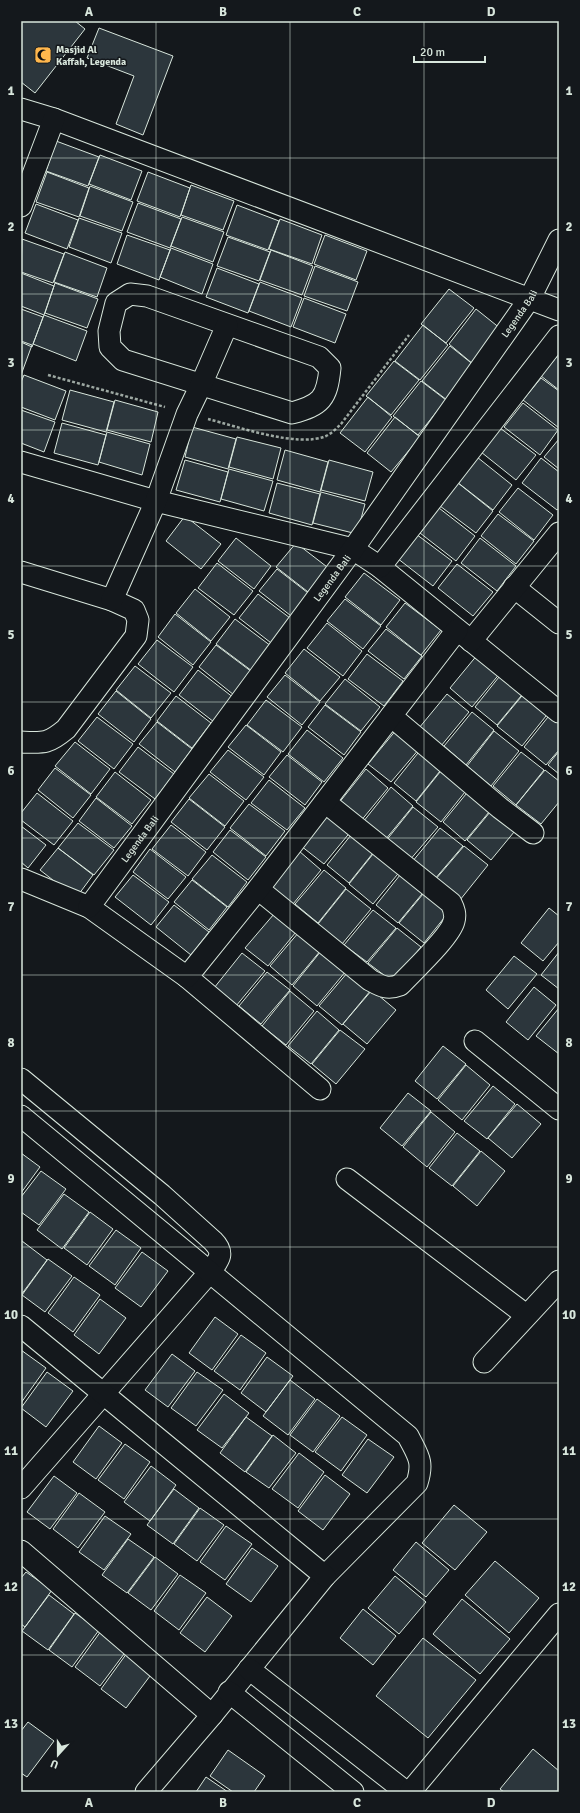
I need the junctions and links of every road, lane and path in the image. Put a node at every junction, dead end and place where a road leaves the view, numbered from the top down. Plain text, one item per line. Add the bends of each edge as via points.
1 (21, 109) edge
2 (54, 119) junction
3 (21, 206) edge
4 (559, 240) edge
5 (530, 298) junction
6 (559, 310) edge
7 (226, 325) junction
8 (409, 334) dead end
9 (559, 336) edge
10 (201, 385) junction
11 (293, 440) dead end
12 (21, 462) edge
13 (156, 500) junction
14 (559, 533) edge
15 (353, 549) junction
16 (380, 567) junction
17 (21, 572) edge
18 (514, 587) junction
19 (112, 600) junction
20 (559, 623) edge
21 (464, 635) junction
22 (559, 712) edge
23 (391, 716) junction
24 (21, 742) edge
25 (325, 802) junction
26 (533, 833) dead end
27 (21, 879) edge
28 (258, 890) junction
29 (90, 907) junction
30 (187, 977) junction
31 (475, 1041) dead end
32 (21, 1079) edge
33 (320, 1089) dead end
34 (559, 1109) edge
35 (21, 1116) edge
36 (347, 1179) dead end
37 (209, 1273) junction
38 (559, 1281) edge
39 (526, 1315) junction
40 (21, 1326) edge
41 (484, 1362) dead end
42 (104, 1394) junction
43 (21, 1488) edge
44 (21, 1551) edge
45 (325, 1576) junction
46 (559, 1614) edge
47 (249, 1669) junction
48 (229, 1692) junction
49 (212, 1715) junction
50 (146, 1792) edge
51 (352, 1792) edge
52 (406, 1792) edge
53 (410, 1792) edge

1 - 2 street
2 - 3 street
2 - 5 street
4 - 5 street, Legenda Bali
5 - 6 street
5 - 15 street, Legenda Bali
7 - 10 street
7 - 10 street via 147,296 130,294 116,303 109,331 110,347 123,360
7 - 10 street via 319,357 330,368 328,386 320,402 292,413
8 - 11 path via 341,424 327,435 313,440
9 - 16 street
10 - 13 street via 187,414
12 - 13 street
13 - 15 street
13 - 19 street
14 - 18 street
15 - 16 street
15 - 29 street, Legenda Bali
16 - 21 street
17 - 19 street
18 - 20 street
18 - 21 street
19 - 24 street via 134,610 138,620 136,636 66,729 43,743
21 - 22 street
21 - 23 street
23 - 25 street
23 - 26 street
25 - 28 street
25 - 28 street via 451,903 455,911 454,922 448,933 400,985 391,989 382,987
27 - 29 street
28 - 30 street
29 - 30 street
30 - 33 street
31 - 34 street
32 - 37 street via 162,1195 218,1246 219,1260
35 - 37 street
36 - 39 street
37 - 42 street
37 - 45 street via 408,1436 419,1457 421,1470 417,1484
38 - 39 street
39 - 41 street
40 - 42 street
42 - 43 street
42 - 45 street
44 - 49 street
45 - 47 street
46 - 53 street
47 - 48 street
47 - 52 street
48 - 49 street
48 - 51 street
49 - 50 street

